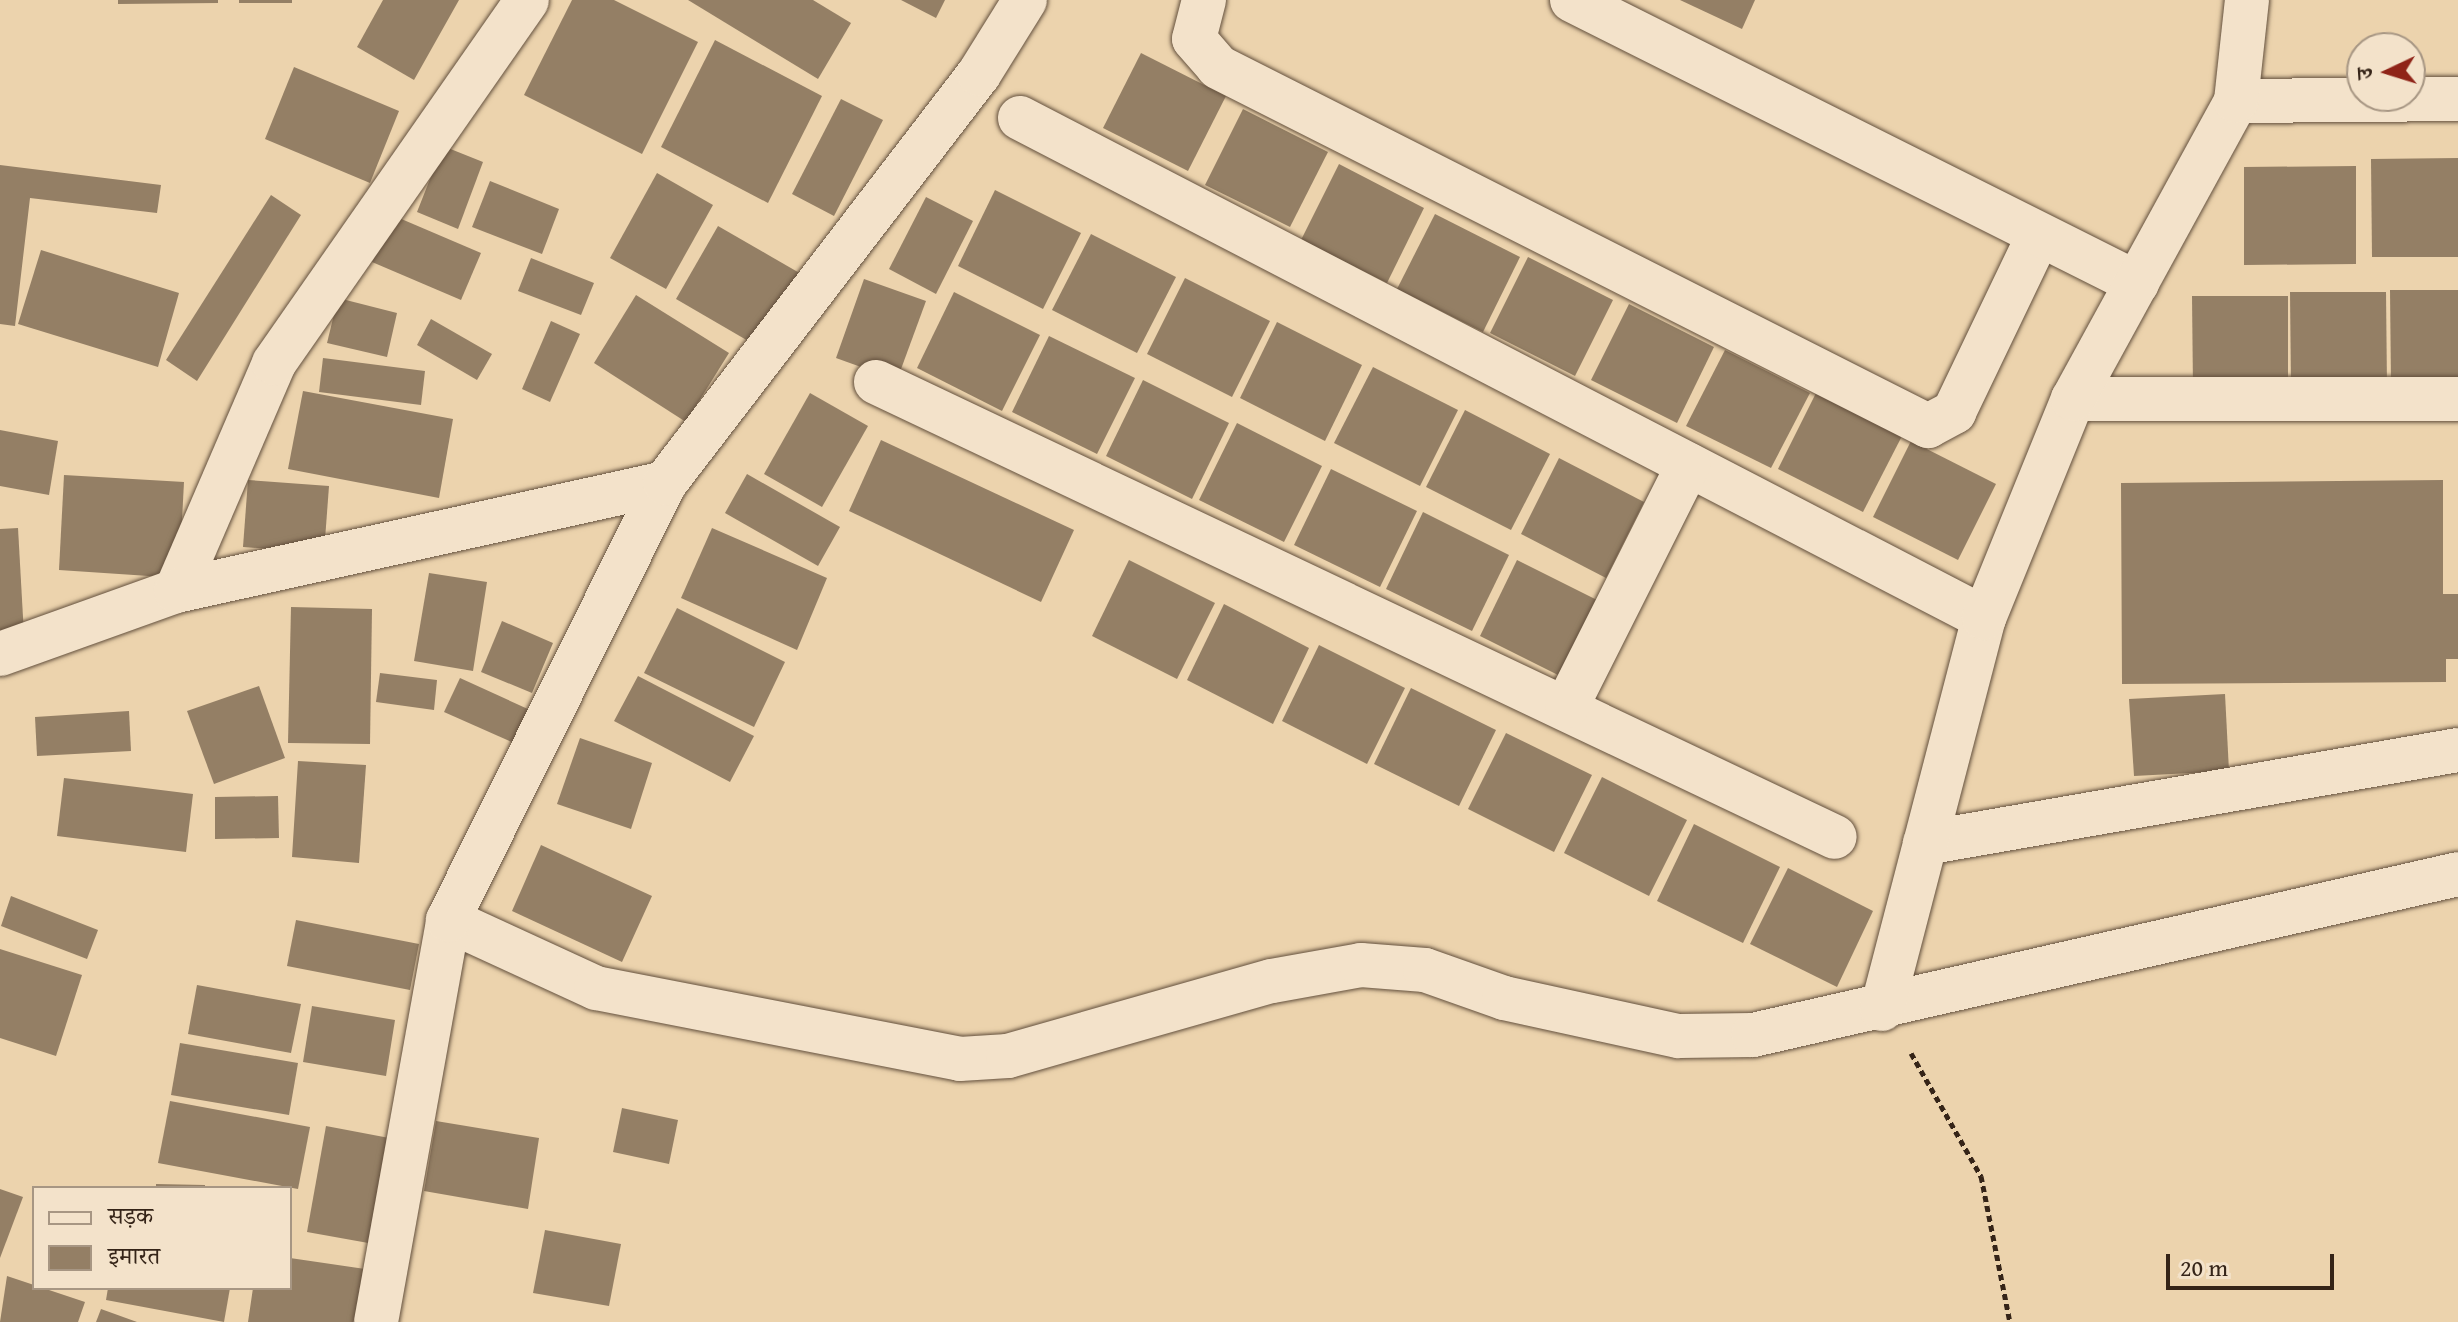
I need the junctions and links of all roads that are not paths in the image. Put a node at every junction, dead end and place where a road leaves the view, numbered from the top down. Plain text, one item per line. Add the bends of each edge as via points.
1 (527, 0) edge
2 (1025, 0) edge
3 (1204, 0) edge
4 (1572, 0) edge
5 (2247, 0) edge
6 (2458, 99) edge
7 (2236, 101) junction
8 (1020, 118) dead end
9 (2038, 237) junction
10 (2137, 283) junction
11 (876, 382) dead end
12 (2073, 399) junction
13 (2458, 399) edge
14 (1688, 465) junction
15 (665, 483) junction
16 (176, 591) junction
17 (1984, 618) junction
18 (0, 654) edge
19 (1567, 706) junction
20 (2458, 750) edge
21 (1835, 837) dead end
22 (1925, 843) junction
23 (2458, 874) edge
24 (448, 920) junction
25 (1882, 1009) junction
26 (376, 1322) edge

1 - 16 street via 274,363
2 - 15 street via 979,74
3 - 9 street via 1194,39 1218,67 1928,426 1954,412
4 - 9 street
5 - 7 street
6 - 7 street
7 - 10 street
8 - 14 street
9 - 10 street
10 - 12 street
11 - 19 street
12 - 13 street
12 - 17 street
14 - 17 street
14 - 19 street
15 - 16 street
15 - 24 street
16 - 18 street
17 - 22 street
19 - 21 street
20 - 22 street
22 - 25 street
23 - 25 street
24 - 25 street via 596,988 960,1059 1008,1056 1272,981 1361,965 1425,970 1504,998 1679,1036 1753,1035
24 - 26 street

